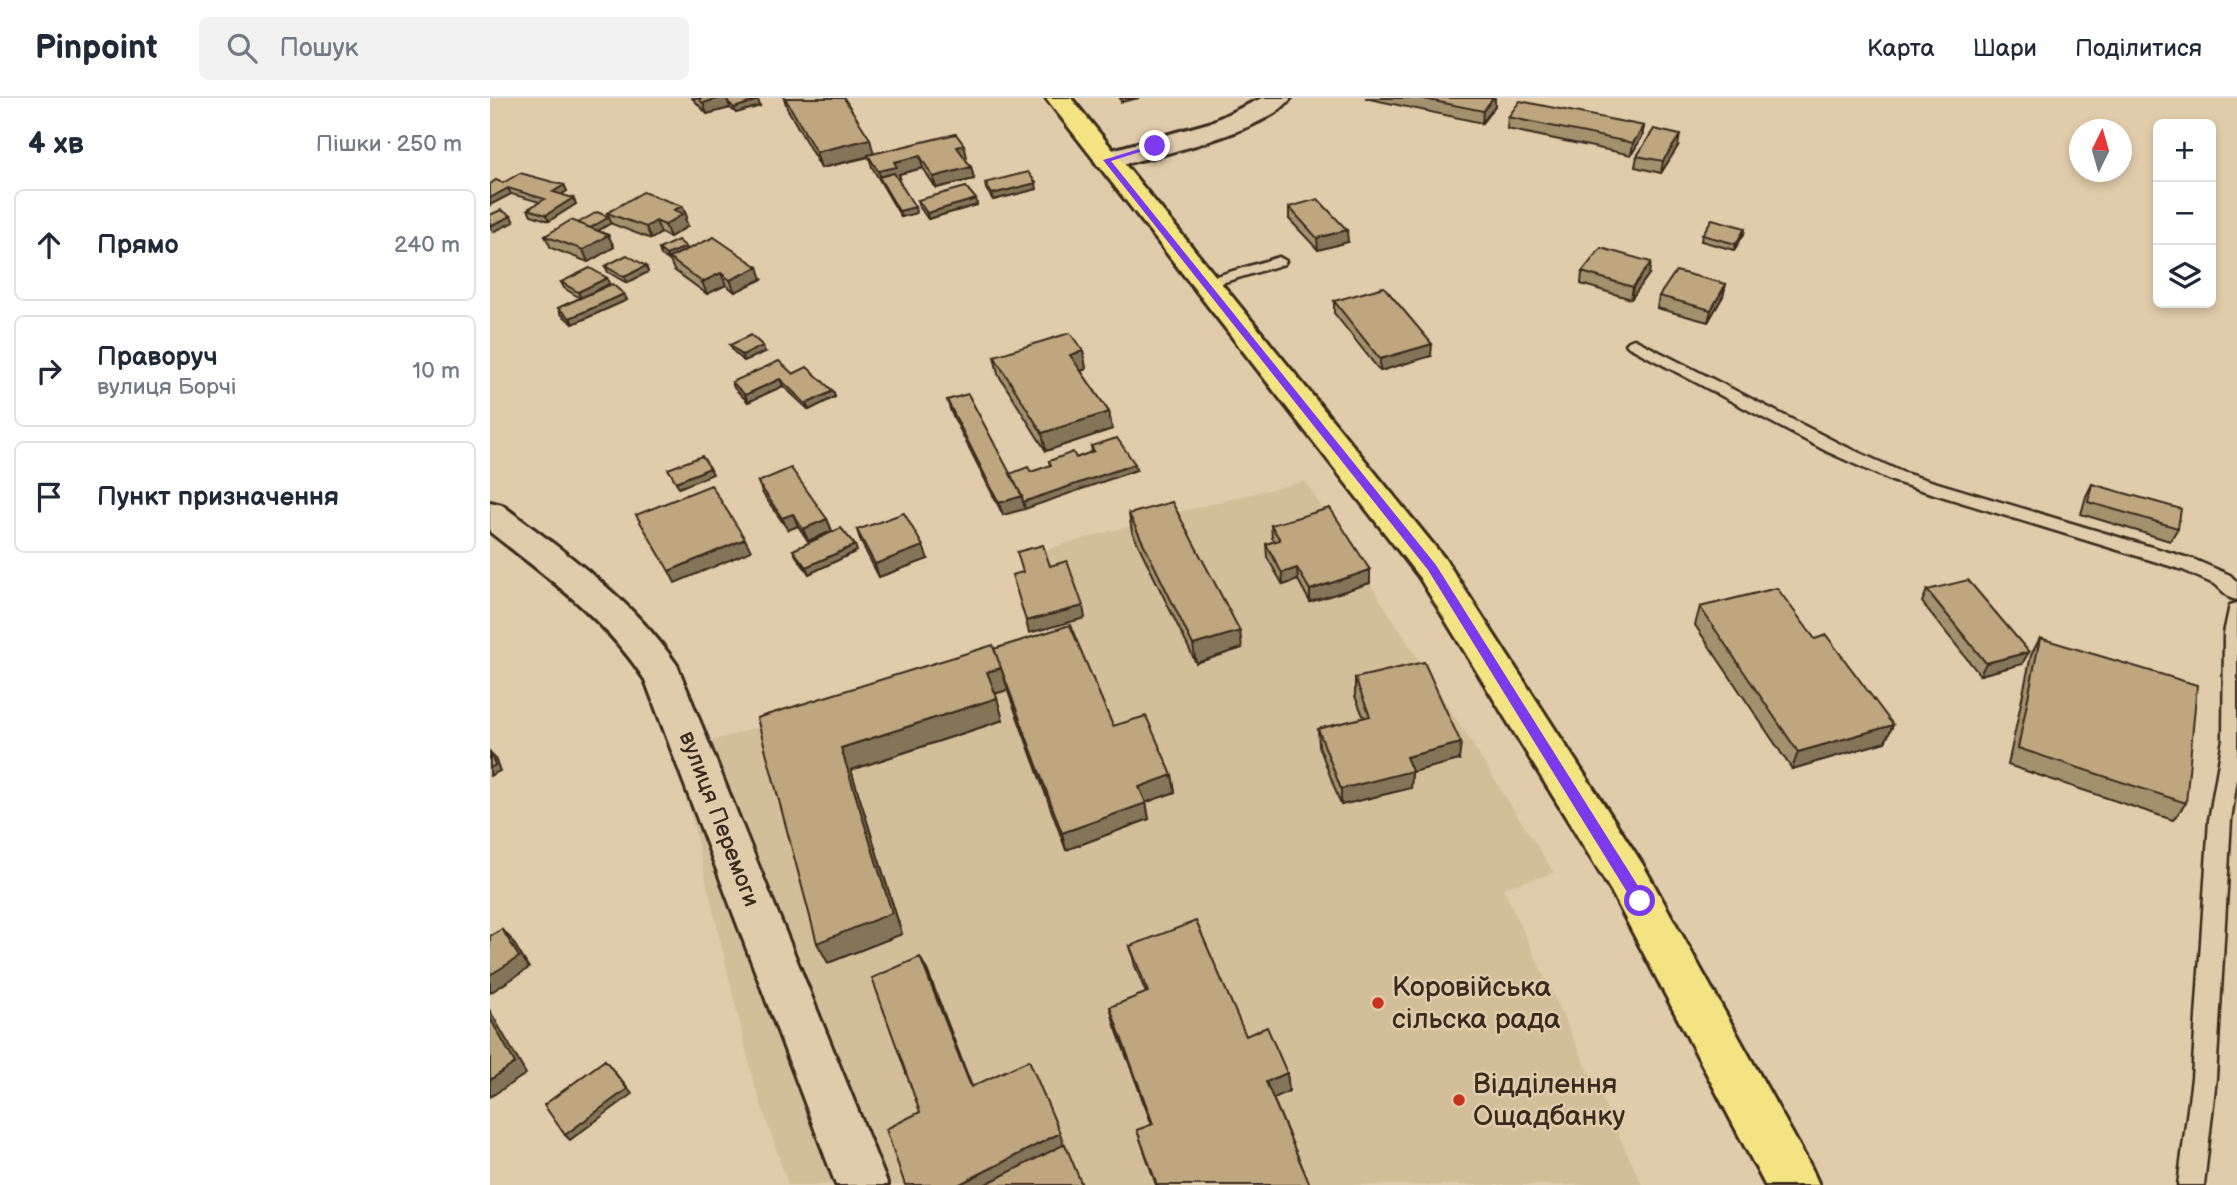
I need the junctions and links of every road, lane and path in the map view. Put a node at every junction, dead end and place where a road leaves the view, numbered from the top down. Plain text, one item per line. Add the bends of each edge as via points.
1 (1058, 98) edge
2 (1279, 98) edge
3 (1107, 160) junction
4 (1279, 261) dead end
5 (1205, 284) junction
6 (1634, 344) dead end
7 (490, 514) edge
8 (2237, 593) edge
9 (2237, 610) edge
10 (2235, 740) edge
11 (862, 1185) edge
12 (1793, 1185) edge
13 (2191, 1185) edge

1 - 3 main road
2 - 3 street via 1216,128
3 - 5 main road
4 - 5 lane
5 - 12 main road via 1432,568 1627,877
6 - 8 lane via 1898,477 2189,565 2223,580
7 - 11 street, вулиця Перемоги via 621,619 663,676
9 - 10 lane
10 - 13 lane via 2220,820 2204,1078

